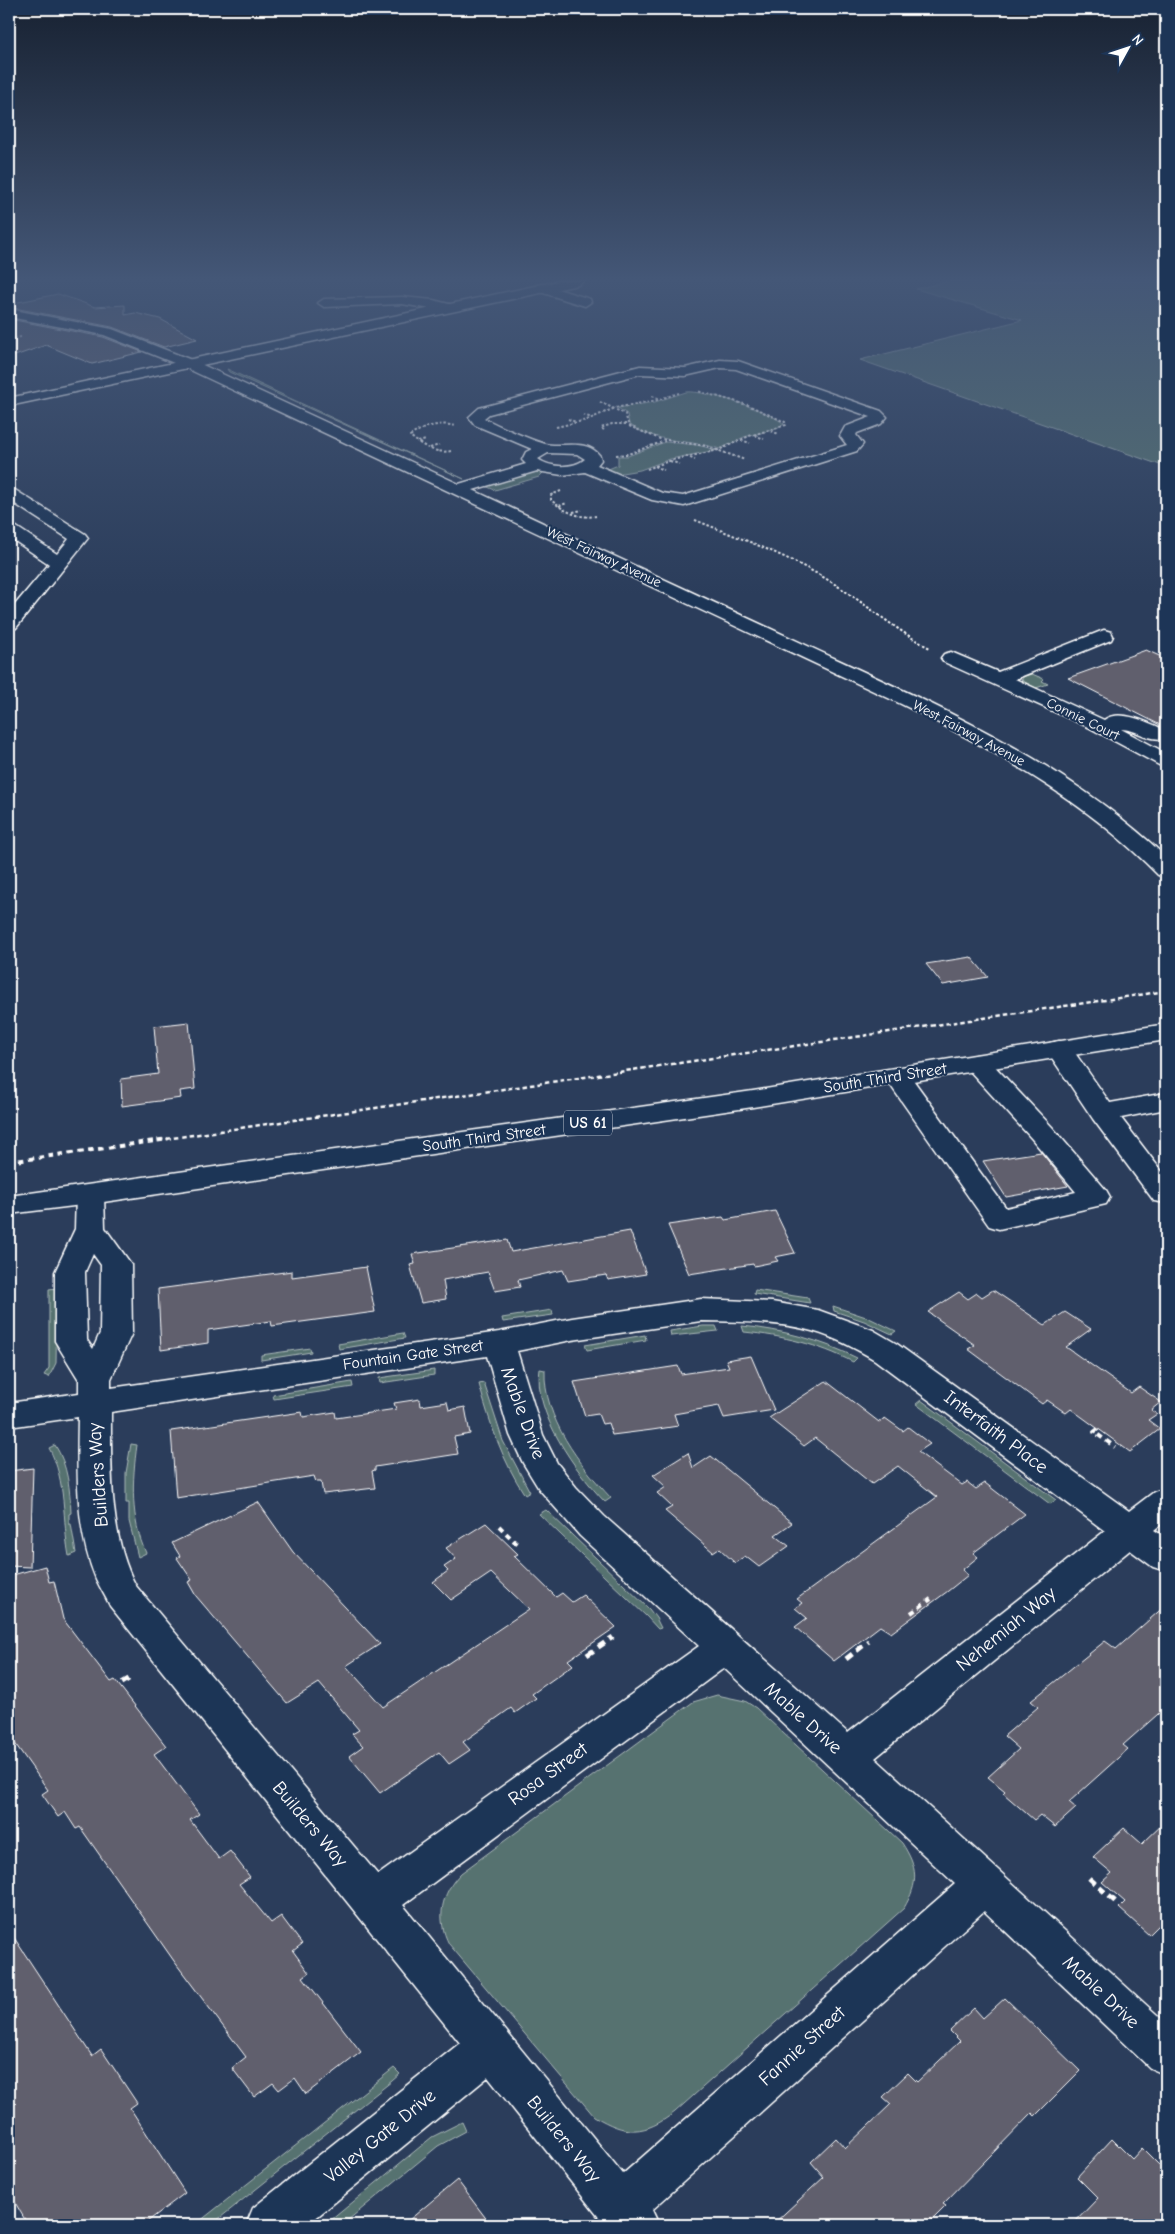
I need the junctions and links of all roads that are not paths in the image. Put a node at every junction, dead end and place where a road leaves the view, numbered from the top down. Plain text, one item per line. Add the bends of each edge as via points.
1 (88, 385) edge
2 (234, 385) edge
3 (582, 385) edge
4 (795, 385) edge
5 (9, 402) edge
6 (545, 449) junction
7 (537, 466) junction
8 (585, 466) junction
9 (457, 490) junction
10 (9, 493) edge
11 (9, 531) edge
12 (59, 563) junction
13 (9, 624) edge
14 (1104, 636) dead end
15 (951, 658) road end
16 (998, 679) junction
17 (1097, 724) junction
18 (1158, 734) dead end
19 (1166, 761) edge
20 (1157, 851) edge
21 (1166, 870) edge
22 (1166, 1032) edge
23 (1059, 1049) junction
24 (977, 1062) junction
25 (897, 1076) junction
26 (1166, 1102) edge
27 (1103, 1113) junction
28 (1166, 1194) edge
29 (90, 1195) junction
30 (9, 1205) edge
31 (90, 1229) junction
32 (818, 1321) joint
33 (499, 1343) junction
34 (95, 1390) junction
35 (9, 1414) edge
36 (1166, 1501) edge
37 (1129, 1530) junction
38 (1166, 1557) edge
39 (724, 1648) junction
40 (847, 1757) junction
41 (983, 1885) junction
42 (374, 1902) junction
43 (490, 2047) junction
44 (1166, 2053) edge
45 (628, 2216) edge
46 (270, 2225) edge

1 - 5 main road
2 - 9 main road, West Fairway Avenue
3 - 6 main road via 484,411 476,417 480,422
4 - 8 main road via 880,417 850,430 848,436 855,444 852,448 680,501 658,497
6 - 7 main road via 530,457 530,462
6 - 8 main road via 584,451 593,460
7 - 8 main road via 562,470
7 - 9 main road
9 - 20 main road, West Fairway Avenue via 970,730 1073,793
10 - 12 main road via 79,538
11 - 12 main road
12 - 13 main road
14 - 16 main road
15 - 16 main road, Connie Court
16 - 17 main road, Connie Court
17 - 18 main road via 1127,722
17 - 19 main road, Connie Court
20 - 21 main road, West Fairway Avenue
22 - 23 main road, South Third Street / US 61
23 - 24 main road, South Third Street / US 61
23 - 27 main road
24 - 25 main road, South Third Street / US 61
24 - 25 main road via 1096,1197 1000,1219
25 - 29 main road, South Third Street / US 61
26 - 27 main road
27 - 28 main road
29 - 30 main road, South Third Street / US 61
29 - 31 main road
31 - 34 main road via 70,1272 71,1341
31 - 34 main road, Builders Way via 116,1264 116,1333
32 - 33 main road, Fountain Gate Street via 772,1313 701,1310
32 - 37 main road, Interfaith Place via 862,1338 886,1352
33 - 34 main road, Fountain Gate Street
33 - 39 main road, Mable Drive via 529,1439 540,1464 558,1490 592,1526
34 - 35 main road, Fountain Gate Street
34 - 42 main road, Builders Way via 94,1455 98,1506 104,1548 123,1596
36 - 37 main road, Nehemiah Way
37 - 38 main road, Interfaith Place
37 - 40 main road, Nehemiah Way
39 - 40 main road, Mable Drive
39 - 42 main road, Rosa Street
40 - 41 main road, Mable Drive
41 - 44 main road, Mable Drive
41 - 45 main road, Fannie Street
42 - 43 main road, Builders Way
43 - 45 main road, Builders Way
43 - 46 main road, Valley Gate Drive

